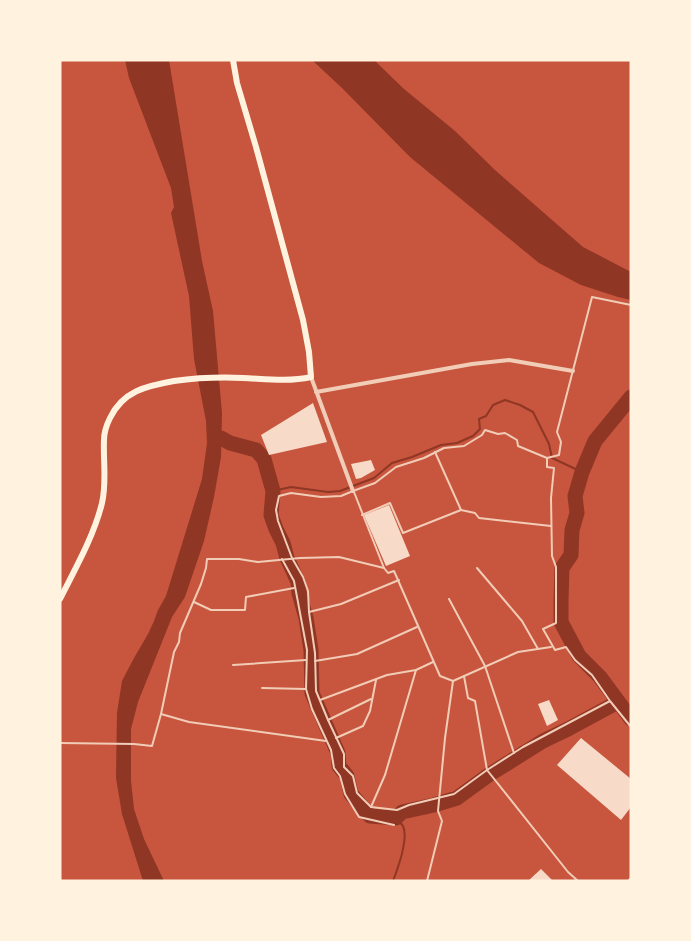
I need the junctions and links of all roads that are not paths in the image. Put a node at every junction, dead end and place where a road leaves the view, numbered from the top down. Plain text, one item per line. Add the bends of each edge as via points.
1 (233, 60) edge
2 (631, 304) edge
3 (573, 371) junction
4 (311, 377) junction
5 (316, 392) junction
6 (435, 452) junction
7 (547, 458) junction
8 (353, 490) junction
9 (461, 510) junction
10 (362, 515) junction
11 (552, 526) junction
12 (292, 558) junction
13 (282, 559) junction
14 (384, 568) junction
15 (477, 568) dead end
16 (399, 580) junction
17 (295, 588) junction
18 (449, 599) dead end
19 (60, 600) edge
20 (194, 602) junction
21 (309, 612) junction
22 (418, 627) junction
23 (552, 646) junction
24 (538, 649) junction
25 (306, 660) junction
26 (315, 661) junction
27 (434, 662) junction
28 (233, 665) dead end
29 (485, 666) junction
30 (416, 670) junction
31 (464, 676) junction
32 (376, 679) junction
33 (453, 681) junction
34 (262, 688) dead end
35 (306, 689) junction
36 (372, 699) junction
37 (320, 700) junction
38 (610, 701) junction
39 (161, 714) junction
40 (328, 720) junction
41 (631, 727) edge
42 (336, 738) junction
43 (326, 741) junction
44 (60, 743) edge
45 (514, 753) junction
46 (487, 770) junction
47 (439, 797) junction
48 (371, 807) junction
49 (394, 825) dead end
50 (428, 881) edge
51 (578, 881) edge

1 - 4 main road via 303,320
2 - 3 lane via 592,297
3 - 5 street via 509,360
3 - 7 lane via 557,432 561,442 559,455
4 - 5 street
4 - 19 main road via 286,381 175,381 128,395 113,412 104,435 102,504
5 - 8 street
6 - 7 lane via 464,446 485,430 505,433 517,440 518,446
6 - 8 lane
6 - 9 lane
7 - 11 lane via 547,467 554,468
8 - 10 lane
8 - 12 lane via 341,496 279,496 278,521
9 - 10 lane via 403,533 390,503
9 - 11 lane via 479,518
10 - 14 lane
11 - 23 lane via 556,624 543,629
12 - 13 lane
12 - 14 lane via 339,557
12 - 21 lane via 308,591
13 - 17 lane
13 - 20 lane via 207,559
14 - 16 lane via 388,573 394,571
15 - 24 lane via 522,621
16 - 21 lane via 341,604
16 - 22 lane
17 - 20 lane via 246,597 245,610 211,610
17 - 25 lane
18 - 29 lane
20 - 39 lane via 174,652
21 - 26 lane
22 - 26 lane via 357,654
22 - 27 lane
23 - 24 lane
23 - 38 lane via 555,650 566,647
24 - 29 lane via 518,652
25 - 28 lane
25 - 35 lane
26 - 37 lane
27 - 30 lane
27 - 33 lane via 440,676
29 - 31 lane
29 - 45 lane
30 - 32 lane
30 - 48 lane via 385,775
31 - 33 lane
31 - 46 lane via 468,698 475,701
32 - 36 lane
32 - 37 lane
33 - 47 lane
34 - 35 lane
35 - 43 lane
36 - 40 lane
36 - 42 lane via 363,726
37 - 40 lane
38 - 41 lane
38 - 45 lane
39 - 43 lane via 189,722
39 - 44 lane via 152,746
40 - 42 lane
42 - 48 lane via 357,793
43 - 49 lane via 345,794 359,817
45 - 46 lane
46 - 47 lane via 454,794
46 - 51 lane
47 - 48 lane via 397,810
47 - 50 lane via 442,821

